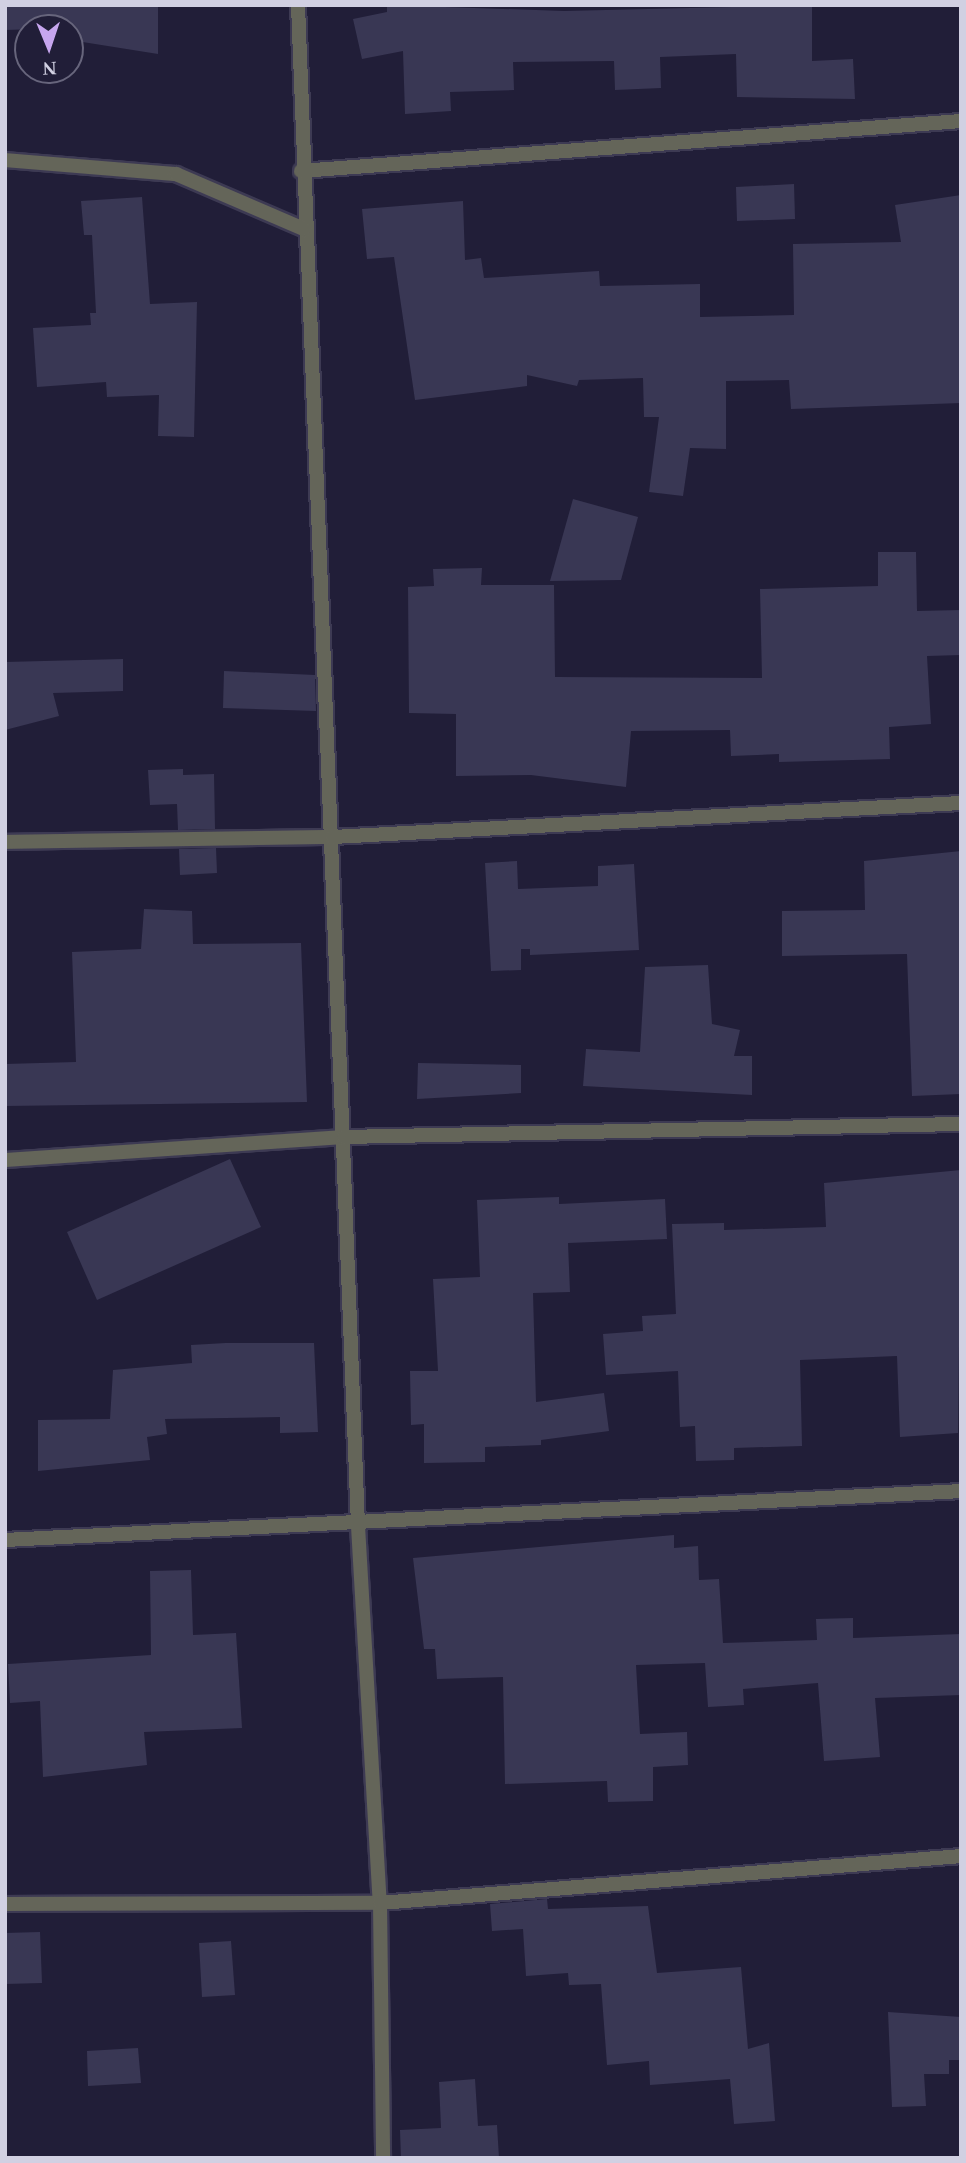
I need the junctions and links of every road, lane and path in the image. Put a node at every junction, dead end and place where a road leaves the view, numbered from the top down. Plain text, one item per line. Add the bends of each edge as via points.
1 (298, 5) edge
2 (961, 121) edge
3 (5, 160) edge
4 (301, 171) junction
5 (304, 229) junction
6 (961, 803) edge
7 (333, 837) junction
8 (5, 842) edge
9 (961, 1124) edge
10 (344, 1137) junction
11 (5, 1160) edge
12 (961, 1491) edge
13 (358, 1526) junction
14 (5, 1540) edge
15 (961, 1856) edge
16 (380, 1903) junction
17 (5, 1904) edge
18 (383, 2158) edge

1 - 4 street
2 - 4 street
3 - 5 street via 176,173
4 - 5 street
5 - 7 street
6 - 7 street
7 - 8 street
7 - 10 street
9 - 10 street
10 - 11 street
10 - 13 street
12 - 13 street
13 - 14 street
13 - 16 street
15 - 16 street
16 - 17 street
16 - 18 street

